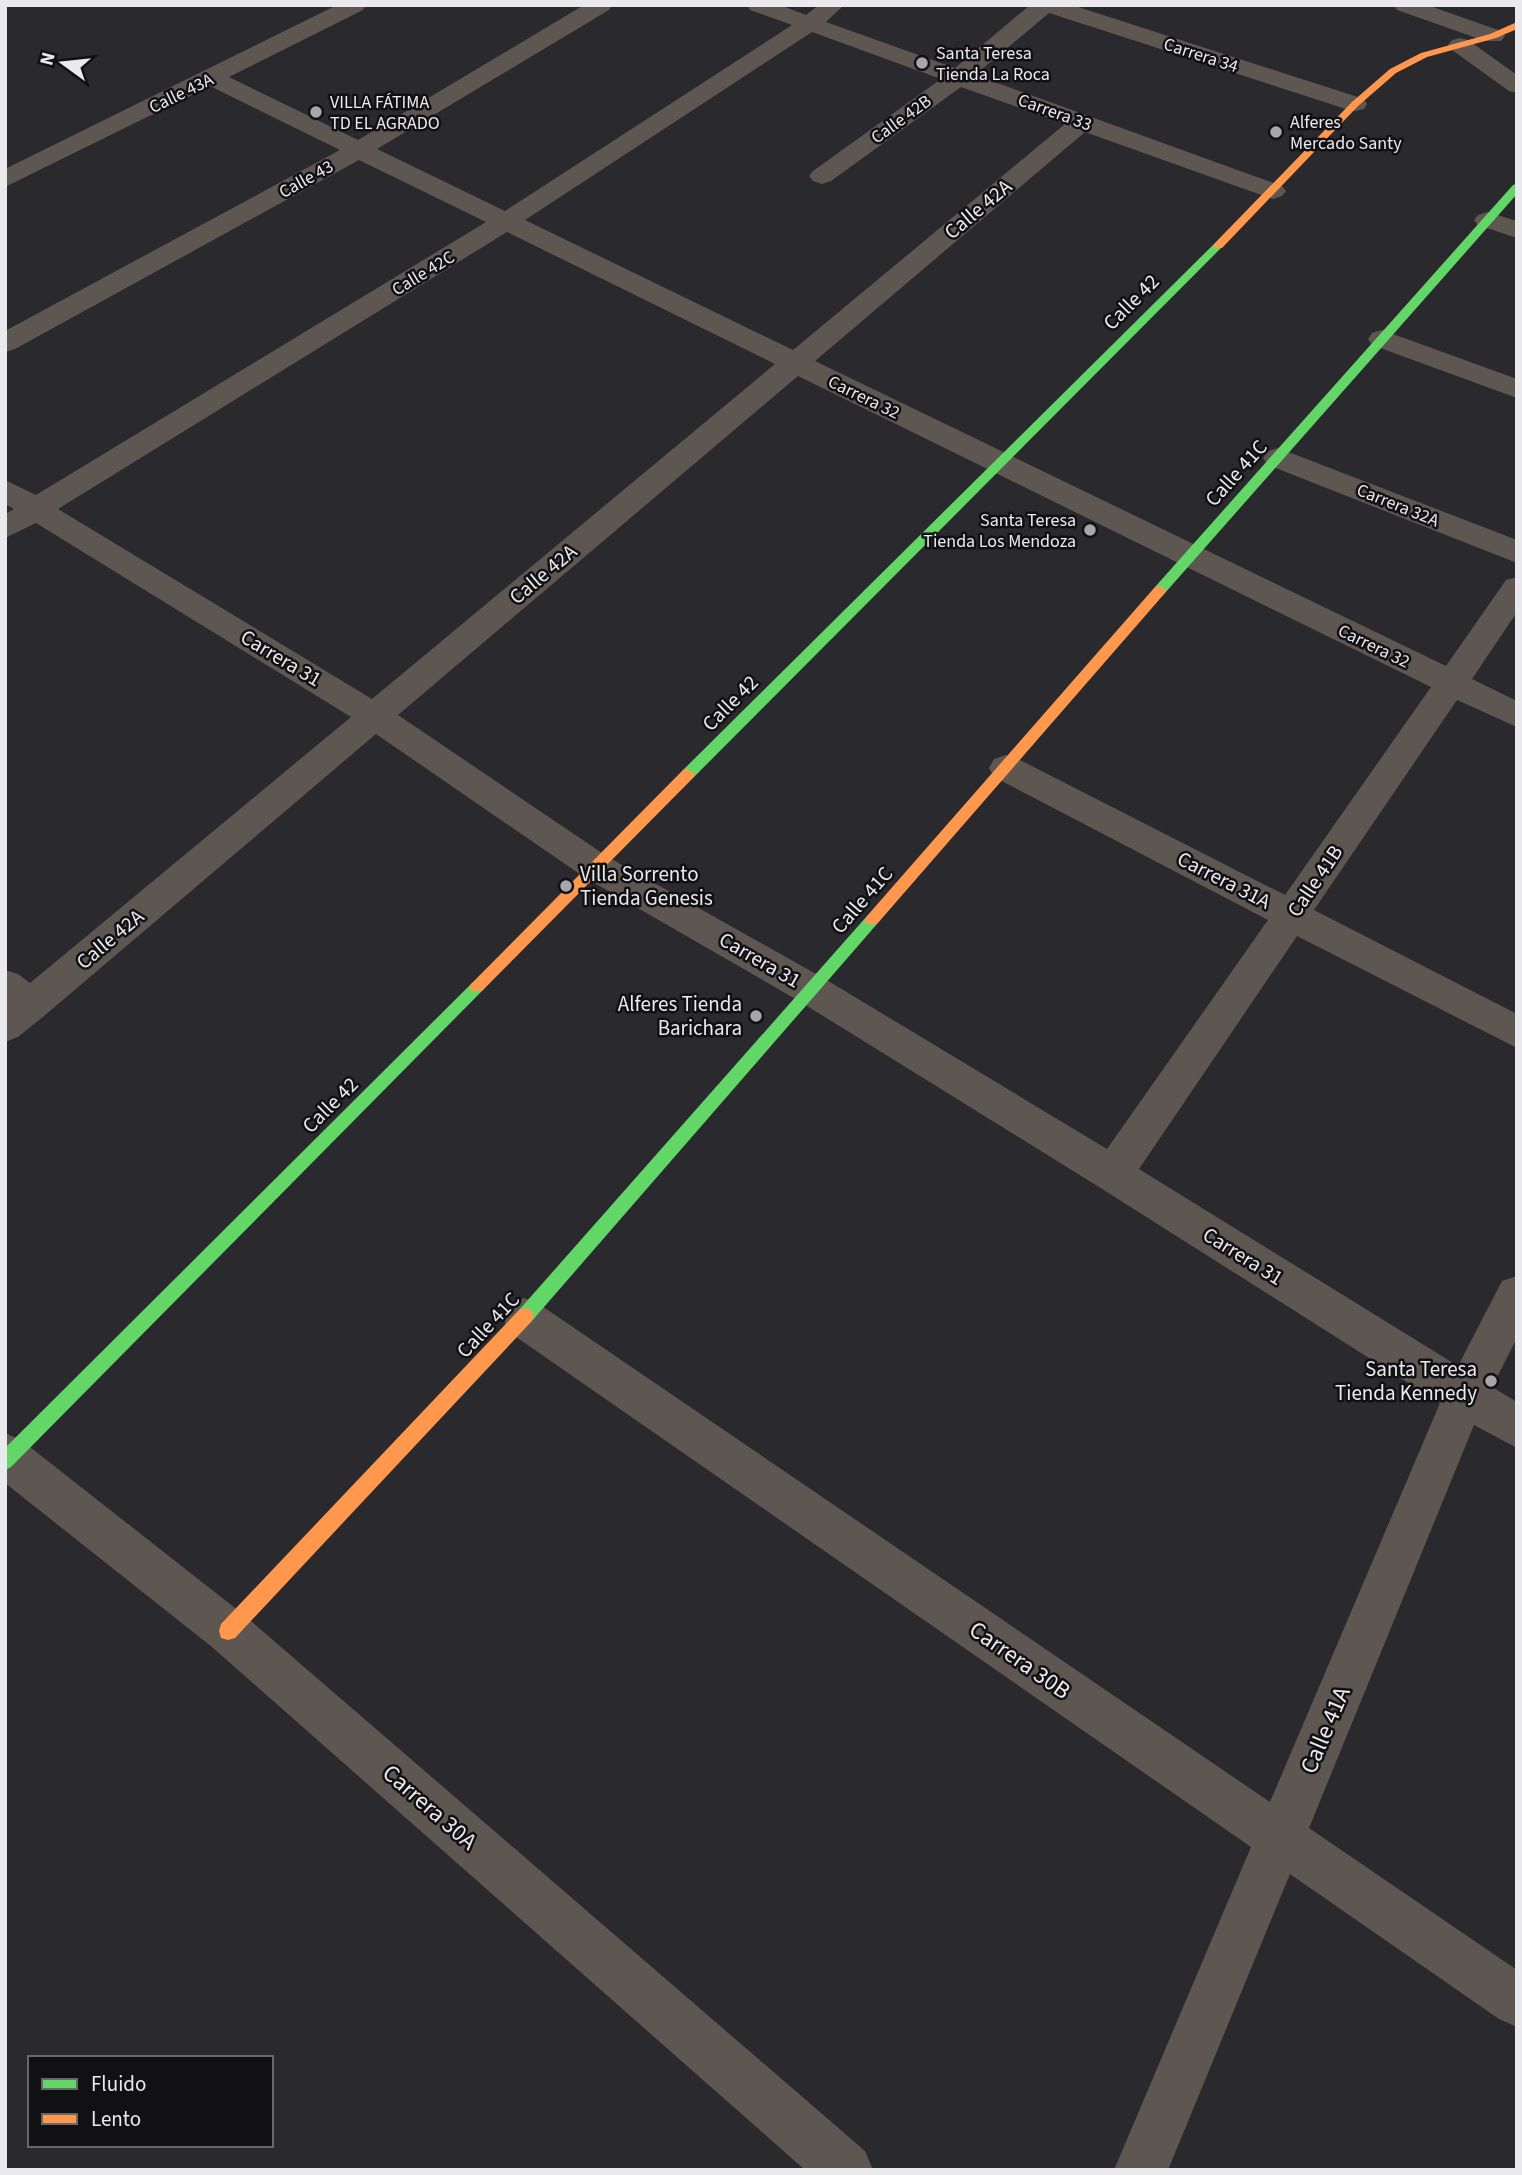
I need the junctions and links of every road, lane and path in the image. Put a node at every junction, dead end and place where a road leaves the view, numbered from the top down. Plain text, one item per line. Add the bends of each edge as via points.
1 (355, 5) edge
2 (601, 5) edge
3 (758, 5) edge
4 (833, 5) edge
5 (1046, 5) edge
6 (1405, 5) edge
7 (809, 24) junction
8 (1517, 25) edge
9 (1493, 36) junction
10 (1460, 45) junction
11 (959, 77) junction
12 (212, 78) junction
13 (1517, 86) edge
14 (1355, 104) junction
15 (1082, 122) junction
16 (358, 150) junction
17 (822, 176) dead end
18 (5, 179) edge
19 (1517, 187) edge
20 (1273, 191) junction
21 (1487, 220) junction
22 (505, 222) junction
23 (1517, 230) edge
24 (1382, 339) junction
25 (5, 343) edge
26 (794, 362) junction
27 (1517, 389) edge
28 (1278, 458) junction
29 (998, 463) junction
30 (5, 490) edge
31 (36, 509) junction
32 (5, 528) edge
33 (1517, 552) edge
34 (1190, 556) junction
35 (1517, 588) edge
36 (1450, 683) junction
37 (1517, 715) edge
38 (375, 716) junction
39 (1006, 768) junction
40 (596, 867) junction
41 (1293, 915) junction
42 (812, 990) junction
43 (14, 1006) edge
44 (1517, 1032) edge
45 (1113, 1174) junction
46 (1517, 1295) edge
47 (524, 1318) junction
48 (1465, 1395) junction
49 (1517, 1427) edge
50 (6, 1458) edge
51 (228, 1631) junction
52 (1279, 1838) junction
53 (1517, 2001) edge
54 (846, 2170) edge
55 (1141, 2170) edge

1 - 12 street, Calle 43A
2 - 16 street, Calle 43
3 - 7 street, Carrera 33
4 - 7 street, Calle 42C
5 - 11 street, Calle 42B
5 - 14 street, Carrera 34
6 - 9 street
7 - 11 street, Carrera 33
7 - 22 street, Calle 42C
8 - 9 street, Calle 42
9 - 10 street, Calle 42
10 - 13 street
10 - 14 street, Calle 42 via 1424,55 1393,71
11 - 15 street, Carrera 33
11 - 17 street, Calle 42B
12 - 16 street, Carrera 32
12 - 18 street, Calle 43A
14 - 20 street, Calle 42
15 - 20 street, Carrera 33
15 - 26 street, Calle 42A
16 - 22 street, Carrera 32
16 - 25 street, Calle 43
19 - 21 street, Calle 41C
20 - 29 street, Calle 42
21 - 23 street
21 - 24 street, Calle 41C
22 - 26 street, Carrera 32
22 - 31 street, Calle 42C
24 - 27 street
24 - 28 street, Calle 41C
26 - 29 street, Carrera 32
26 - 38 street, Calle 42A
28 - 33 street, Carrera 32A
28 - 34 street, Calle 41C
29 - 34 street, Carrera 32
29 - 40 street, Calle 42
30 - 31 street, Carrera 31
31 - 32 street, Calle 42C
31 - 38 street, Carrera 31
34 - 36 street, Carrera 32
34 - 39 street, Calle 41C
35 - 36 street, Calle 41B
36 - 37 street, Carrera 32
36 - 41 street, Calle 41B
38 - 40 street, Carrera 31
38 - 43 street, Calle 42A
39 - 41 street, Carrera 31A
39 - 42 street, Calle 41C
40 - 42 street, Carrera 31
40 - 50 street, Calle 42
41 - 44 street, Carrera 31A
41 - 45 street, Calle 41B
42 - 45 street, Carrera 31
42 - 47 street, Calle 41C
45 - 48 street, Carrera 31
46 - 48 street, Calle 41A
47 - 51 street, Calle 41C
47 - 52 street, Carrera 30B
48 - 49 street, Carrera 31
48 - 52 street, Calle 41A
50 - 51 street, Carrera 30A
51 - 54 street, Carrera 30A
52 - 53 street, Carrera 30B
52 - 55 street, Calle 41A

